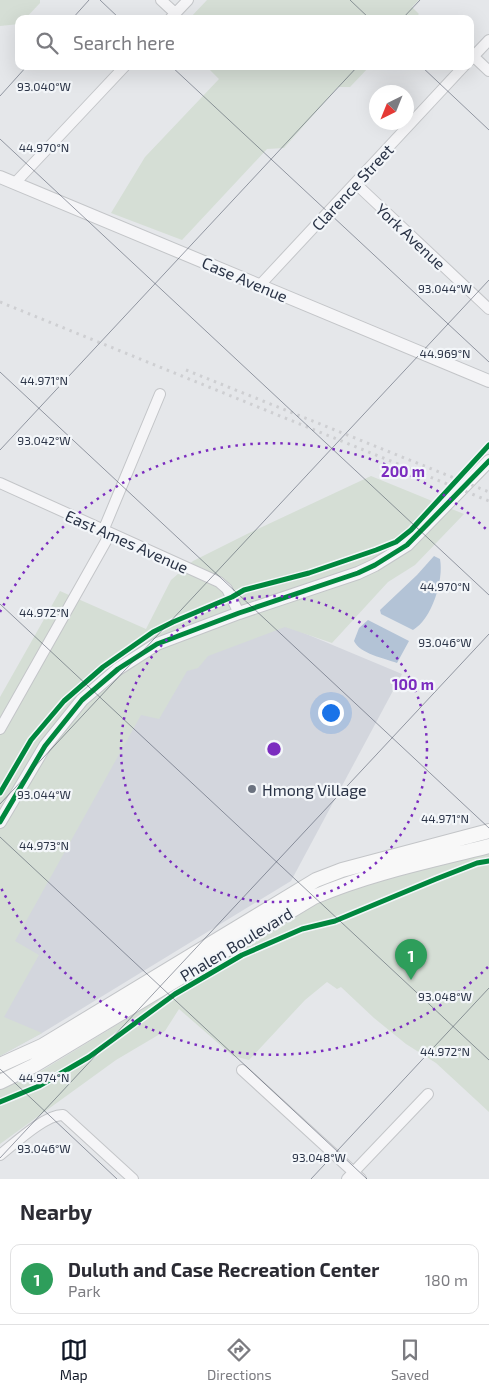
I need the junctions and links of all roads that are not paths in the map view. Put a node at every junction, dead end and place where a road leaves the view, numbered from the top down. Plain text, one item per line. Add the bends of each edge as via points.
1 (161, 0) edge
2 (188, 0) edge
3 (172, 15) edge
4 (174, 15) edge
5 (489, 40) edge
6 (474, 56) edge
7 (474, 60) edge
8 (121, 70) edge
9 (460, 70) edge
10 (489, 71) edge
11 (0, 177) edge
12 (15, 183) junction
13 (356, 183) junction
14 (260, 284) junction
15 (489, 309) edge
16 (489, 381) edge
17 (160, 394) dead end
18 (489, 461) edge
19 (0, 483) edge
20 (106, 532) junction
21 (240, 613) junction
22 (0, 729) edge
23 (0, 822) edge
24 (489, 831) edge
25 (489, 846) edge
26 (0, 1064) edge
27 (242, 1070) dead end
28 (0, 1082) edge
29 (428, 1094) dead end
30 (0, 1155) edge
31 (354, 1177) edge
32 (133, 1179) edge

1 - 3 street
2 - 4 street
5 - 6 street
7 - 10 street
8 - 12 street
9 - 13 street, Clarence Street
11 - 12 street, Case Avenue
12 - 14 street, Case Avenue
13 - 14 street, Clarence Street
13 - 15 street, York Avenue
14 - 16 street, Case Avenue
17 - 20 street
18 - 21 street via 407,546 391,556 358,573
19 - 20 street, East Ames Avenue
20 - 21 street, East Ames Avenue via 218,582 227,589
20 - 22 street
21 - 23 street via 157,644 99,685 82,700 45,746
24 - 26 main road, Phalen Boulevard via 342,870 316,880 32,1050
25 - 28 main road, Phalen Boulevard via 341,885 314,897 33,1066
27 - 31 street
29 - 31 street
30 - 32 street via 60,1115

